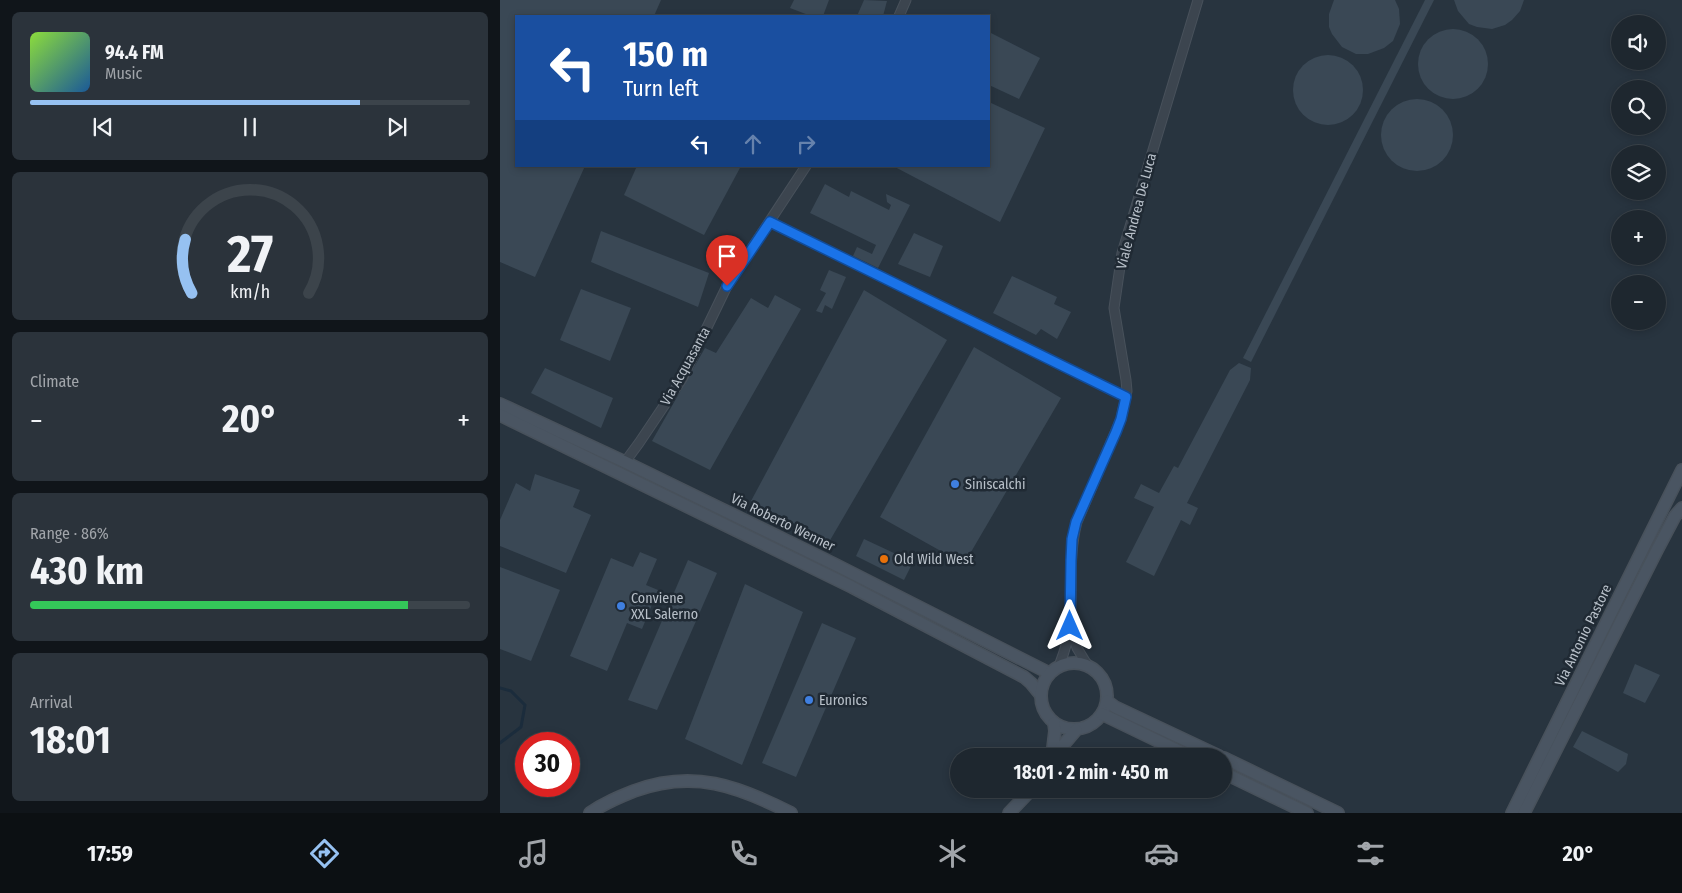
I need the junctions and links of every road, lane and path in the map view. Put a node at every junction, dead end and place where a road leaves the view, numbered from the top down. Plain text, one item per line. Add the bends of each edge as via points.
1 (906, 0) edge
2 (1198, 0) edge
3 (899, 15) edge
4 (805, 167) edge
5 (770, 222) junction
6 (1126, 397) junction
7 (500, 404) edge
8 (500, 414) edge
9 (625, 462) junction
10 (1682, 470) edge
11 (1682, 508) edge
12 (1070, 626) junction
13 (1059, 666) junction
14 (1088, 666) junction
15 (1050, 673) junction
16 (1040, 694) junction
17 (1107, 701) junction
18 (1102, 714) junction
19 (1054, 723) junction
20 (1076, 730) junction
21 (1054, 748) edge
22 (1060, 748) edge
23 (1172, 748) edge
24 (1202, 748) edge
25 (1232, 762) edge
26 (1232, 777) edge
27 (1023, 798) edge
28 (590, 813) edge
29 (791, 813) edge
30 (1009, 813) edge
31 (1307, 813) edge
32 (1338, 813) edge
33 (1512, 813) edge
34 (1524, 813) edge

1 - 3 street
2 - 6 street, Viale Andrea De Luca via 1122,253 1114,308
4 - 5 street, Via Acquasanta
5 - 6 street
5 - 9 street, Via Acquasanta via 727,286 682,379
6 - 12 street, Viale Andrea De Luca via 1119,425 1076,522 1072,539
7 - 9 main road, Via Roberto Wenner
8 - 16 main road, Via Roberto Wenner via 852,587 1024,677
9 - 15 main road, Via Roberto Wenner
10 - 33 main road, Via Antonio Pastore
11 - 34 main road, Via Antonio Pastore via 1657,550
12 - 13 street
12 - 14 street via 1077,648
13 - 14 main road via 1070,663
13 - 15 main road
14 - 17 main road via 1102,678
15 - 16 main road
16 - 19 main road via 1042,707
17 - 18 main road
17 - 24 main road
18 - 20 main road via 1088,726
18 - 23 main road
19 - 20 main road
19 - 21 main road
20 - 22 main road
25 - 32 main road
26 - 31 main road
27 - 30 main road
28 - 29 main road via 639,790 661,783 692,780 724,785

